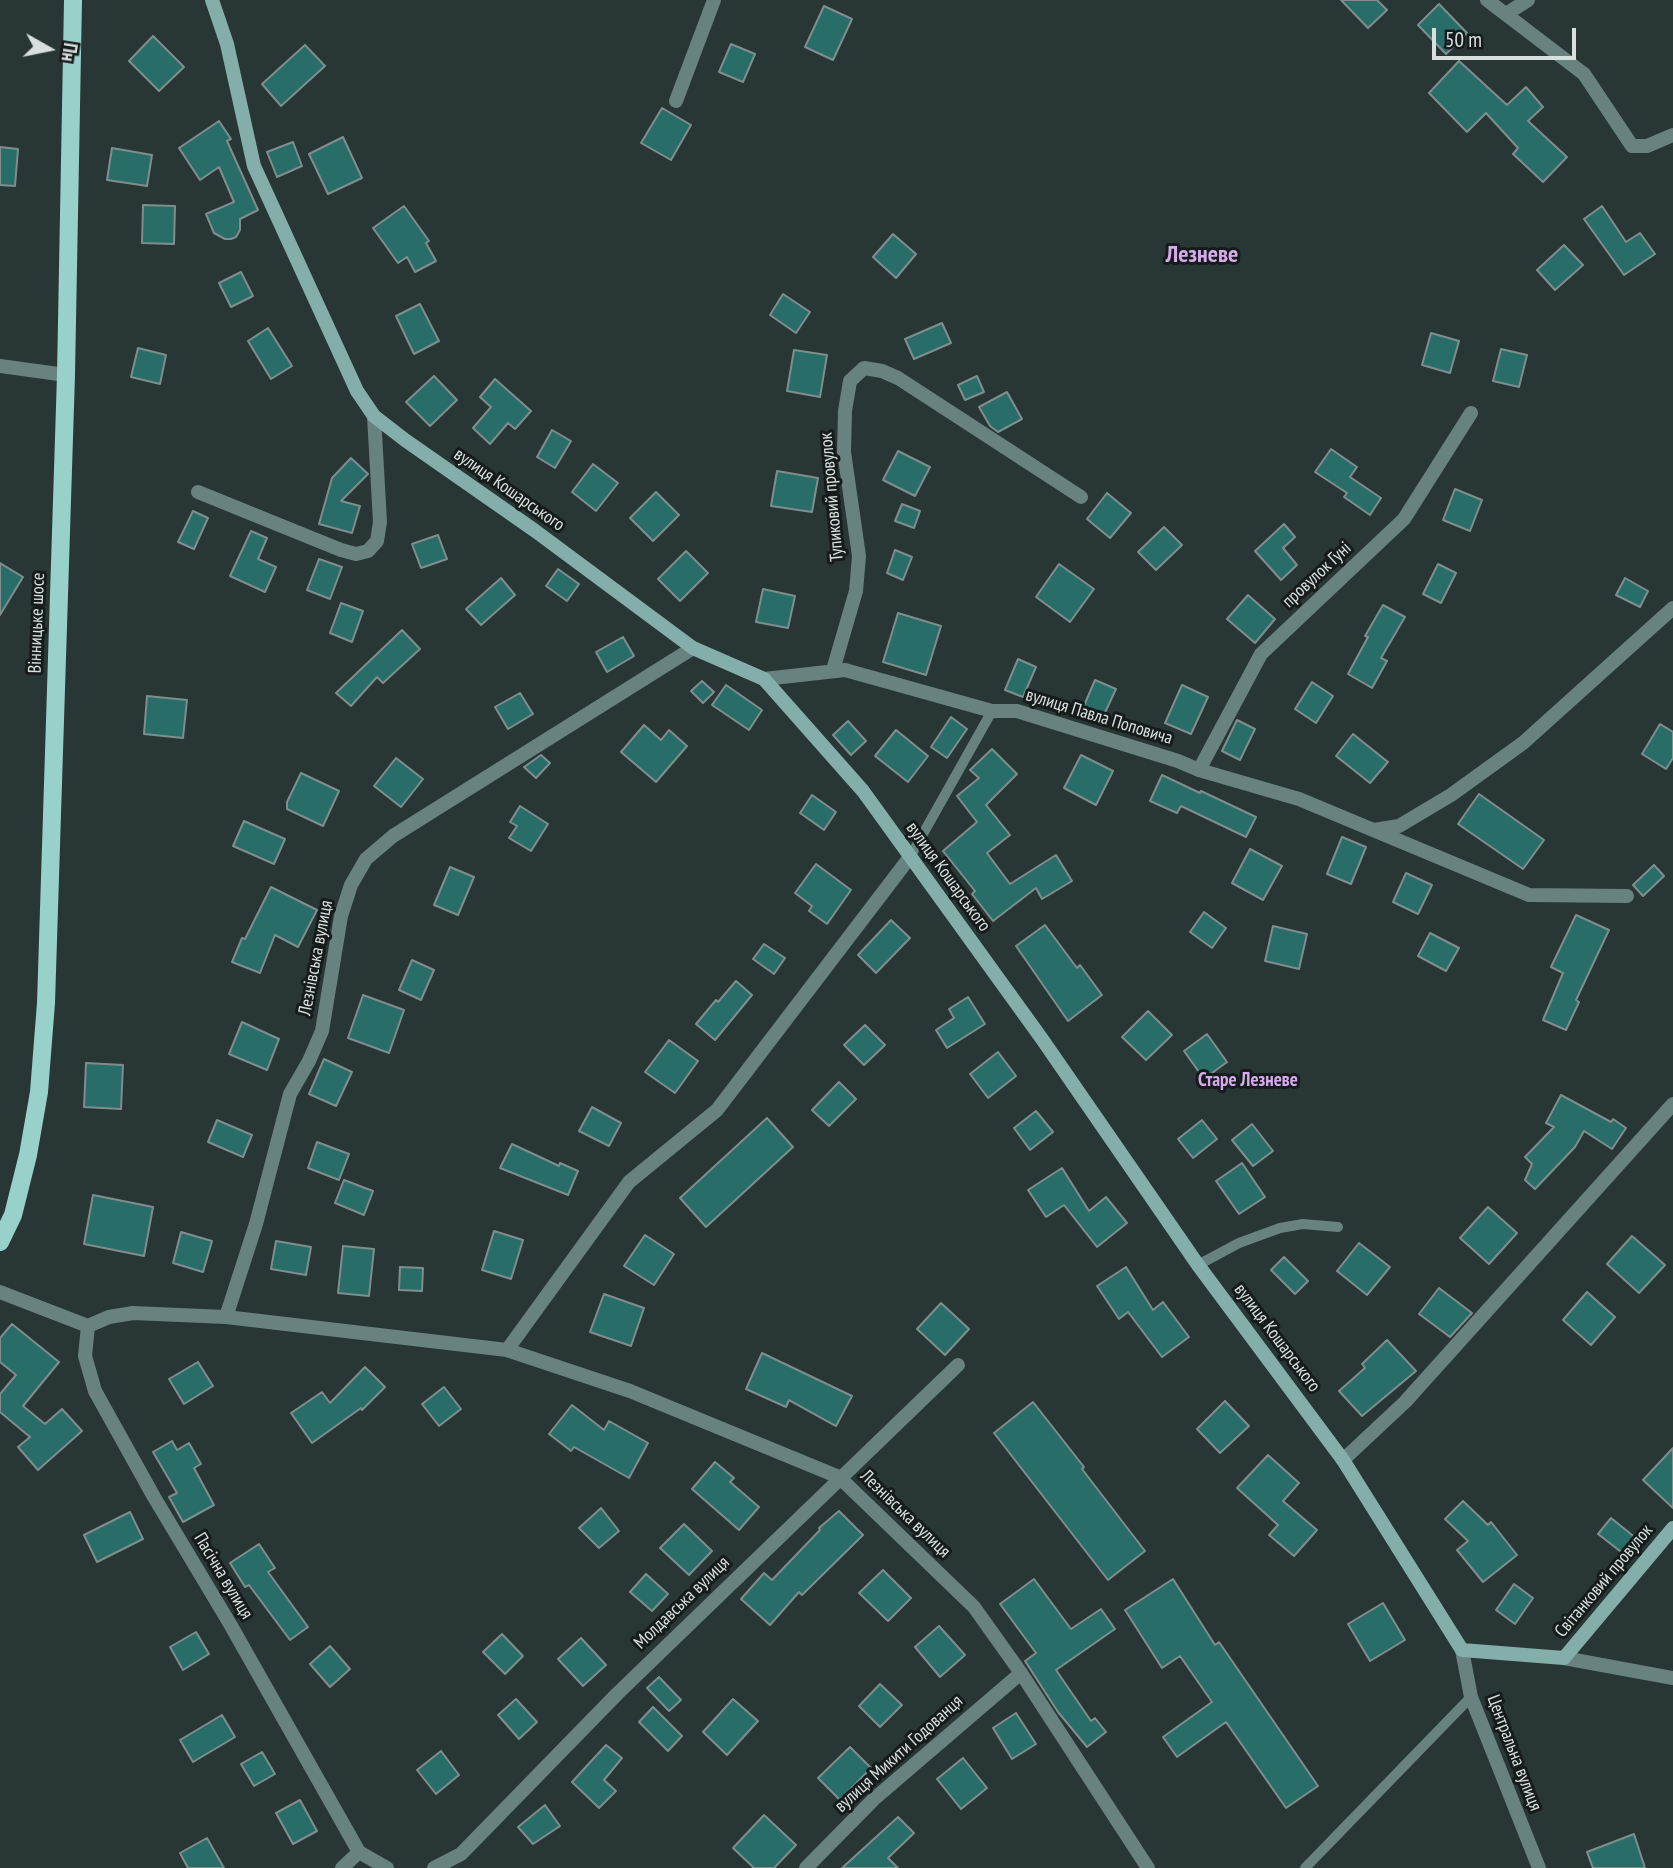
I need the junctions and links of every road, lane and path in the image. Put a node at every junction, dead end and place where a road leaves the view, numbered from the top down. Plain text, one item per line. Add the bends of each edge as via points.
1 (73, 0) edge
2 (212, 0) edge
3 (714, 0) edge
4 (1487, 0) edge
5 (1528, 0) edge
6 (1506, 14) junction
7 (676, 101) dead end
8 (1673, 135) edge
9 (0, 366) edge
10 (66, 375) junction
11 (1471, 413) dead end
12 (374, 416) junction
13 (198, 492) dead end
14 (1081, 497) dead end
15 (1673, 608) edge
16 (693, 648) junction
17 (833, 670) junction
18 (764, 679) junction
19 (992, 710) junction
20 (1199, 771) junction
21 (1374, 830) junction
22 (910, 858) junction
23 (1627, 896) dead end
24 (1673, 1104) edge
25 (1338, 1227) dead end
26 (0, 1242) edge
27 (1198, 1265) junction
28 (0, 1292) edge
29 (226, 1317) junction
30 (88, 1326) junction
31 (507, 1350) junction
32 (958, 1365) dead end
33 (1343, 1460) junction
34 (839, 1477) junction
35 (1673, 1528) edge
36 (1462, 1650) junction
37 (1564, 1658) junction
38 (1021, 1673) junction
39 (1673, 1678) edge
40 (1471, 1697) junction
41 (359, 1852) junction
42 (342, 1868) edge
43 (387, 1868) edge
44 (434, 1868) edge
45 (806, 1868) edge
46 (1148, 1868) edge
47 (1305, 1868) edge
48 (1539, 1868) edge

1 - 10 main road, Вінницьке шосе
2 - 12 street, вулиця Кошарського via 227,44 254,166 357,391
3 - 7 street
4 - 6 street
5 - 6 street
6 - 8 street via 1584,74 1632,146 1647,146
9 - 10 street
10 - 26 main road, Вінницьке шосе via 47,975 39,1092 21,1186
11 - 20 street, провулок Гуні via 1404,519 1261,654
12 - 13 street via 380,523 377,541 368,551 341,551
12 - 16 street, вулиця Кошарського
14 - 17 street, Тупиковий провулок via 898,378 864,368 850,381 845,411 844,452 859,556 856,591
15 - 21 street via 1523,743 1399,826
16 - 18 street, вулиця Кошарського
16 - 29 street, Лезнівська вулиця via 393,836 366,859 341,916 322,1031 290,1094
17 - 18 street, вулиця Павла Поповича
17 - 19 street, вулиця Павла Поповича
18 - 22 street, вулиця Кошарського via 863,791
19 - 20 street, вулиця Павла Поповича via 1017,711
19 - 22 lane
20 - 21 street, вулиця Павла Поповича via 1299,799
21 - 23 street, вулиця Павла Поповича via 1529,895
22 - 27 street, вулиця Кошарського
22 - 31 street via 717,1110 629,1182
24 - 33 street via 1405,1402
25 - 27 lane via 1303,1224 1280,1228 1239,1242
27 - 33 street, вулиця Кошарського
28 - 30 street
29 - 30 street, Лезнівська вулиця via 133,1313
29 - 31 street, Лезнівська вулиця
30 - 41 street, Пасічна вулиця via 85,1356 95,1391
31 - 34 street, Лезнівська вулиця via 630,1391
32 - 34 street, Молдавська вулиця
33 - 36 street, вулиця Кошарського
34 - 38 street, Лезнівська вулиця via 974,1607
34 - 44 street, Молдавська вулиця via 461,1854
35 - 37 street, Світанковий провулок
36 - 37 street
36 - 40 street, Центральна вулиця
37 - 39 street
38 - 45 street, вулиця Микити Годованця via 874,1799
38 - 46 street, Лезнівська вулиця
40 - 47 lane
40 - 48 street, Центральна вулиця
41 - 42 street
41 - 43 street

